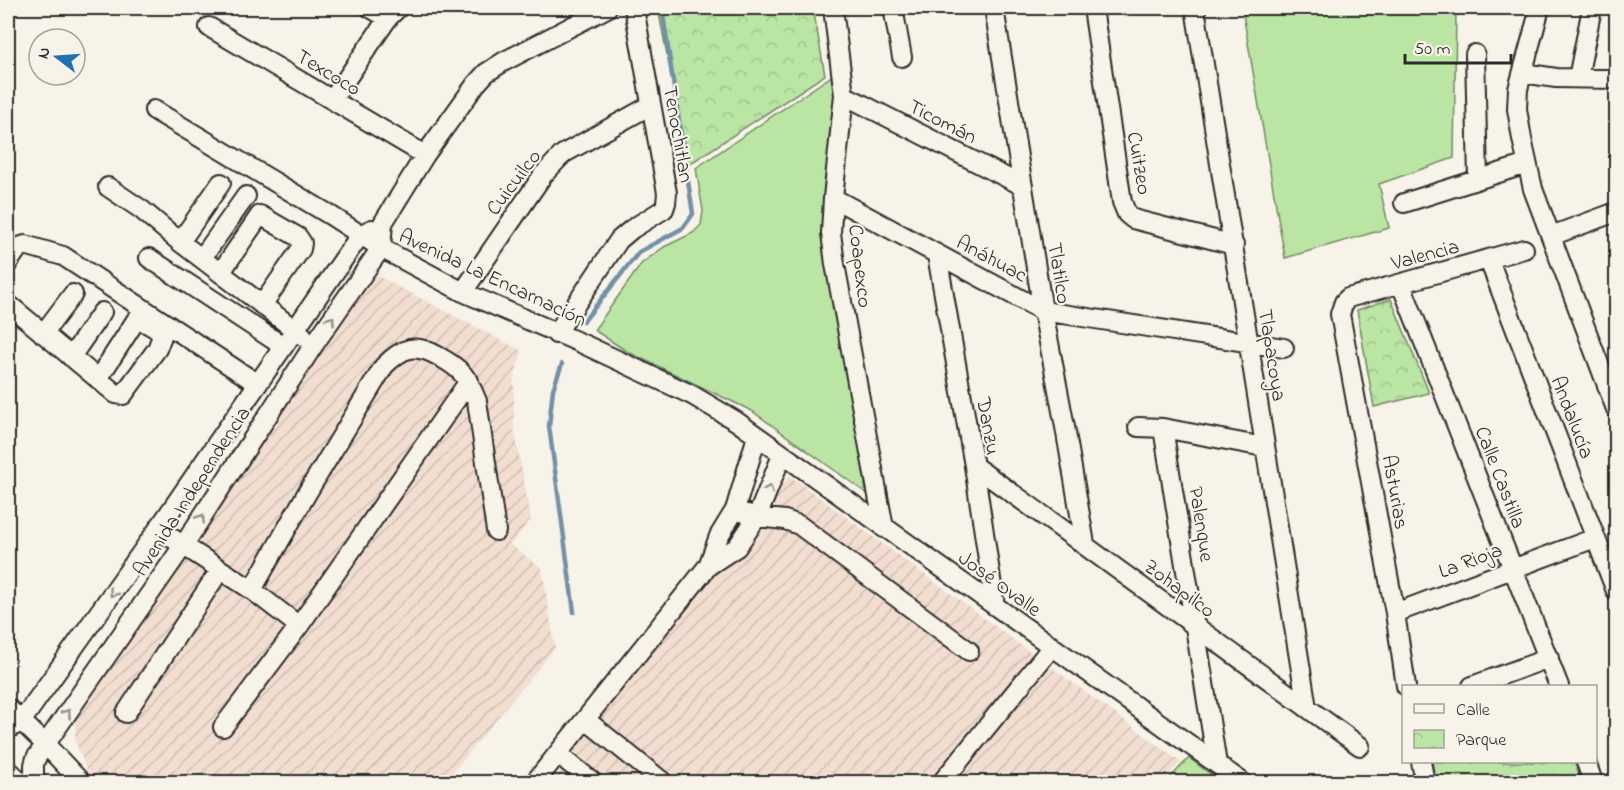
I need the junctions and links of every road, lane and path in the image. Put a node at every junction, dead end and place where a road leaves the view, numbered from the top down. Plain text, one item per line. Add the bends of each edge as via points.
1 (370, 8) edge
2 (607, 8) edge
3 (634, 8) edge
4 (833, 8) edge
5 (893, 8) edge
6 (995, 8) edge
7 (1093, 8) edge
8 (1195, 8) edge
9 (1540, 8) edge
10 (1592, 8) edge
11 (393, 13) edge
12 (209, 27) dead end
13 (1475, 54) dead end
14 (902, 57) dead end
15 (1523, 73) junction
16 (1578, 78) junction
17 (1617, 79) edge
18 (844, 95) junction
19 (332, 100) junction
20 (651, 105) junction
21 (154, 110) dead end
22 (425, 155) junction
23 (1527, 164) junction
24 (1478, 179) junction
25 (221, 183) dead end
26 (1023, 186) junction
27 (108, 188) dead end
28 (246, 196) dead end
29 (833, 198) junction
30 (1404, 203) dead end
31 (1617, 212) edge
32 (383, 224) junction
33 (361, 234) junction
34 (1551, 236) junction
35 (180, 242) junction
36 (1234, 245) junction
37 (381, 248) junction
38 (1524, 249) dead end
39 (937, 255) junction
40 (149, 258) dead end
41 (202, 258) junction
42 (1489, 260) junction
43 (8, 263) edge
44 (221, 272) junction
45 (1401, 284) junction
46 (463, 292) junction
47 (74, 294) dead end
48 (8, 304) edge
49 (262, 305) junction
50 (1342, 307) joint
51 (1043, 311) junction
52 (102, 312) dead end
53 (295, 330) junction
54 (44, 334) junction
55 (561, 336) junction
56 (315, 343) junction
57 (1249, 343) junction
58 (283, 346) junction
59 (1284, 348) dead end
60 (71, 357) junction
61 (1608, 364) edge
62 (98, 379) dead end
63 (469, 381) junction
64 (258, 384) junction
65 (1617, 409) edge
66 (1138, 427) dead end
67 (1163, 428) junction
68 (757, 436) junction
69 (1264, 447) junction
70 (782, 455) junction
71 (974, 466) junction
72 (735, 510) junction
73 (757, 517) junction
74 (884, 528) junction
75 (158, 529) junction
76 (496, 531) dead end
77 (1595, 538) junction
78 (1084, 544) junction
79 (183, 546) junction
80 (708, 566) junction
81 (1512, 568) junction
82 (220, 570) junction
83 (252, 591) junction
84 (1617, 591) edge
85 (995, 606) junction
86 (1395, 614) junction
87 (299, 626) junction
88 (1196, 628) junction
89 (1051, 648) junction
90 (969, 651) dead end
91 (1549, 658) junction
92 (1406, 685) edge
93 (1477, 685) edge
94 (1558, 685) edge
95 (8, 708) edge
96 (1307, 708) junction
97 (126, 713) dead end
98 (586, 720) junction
99 (14, 726) edge
100 (224, 727) dead end
101 (46, 745) junction
102 (1360, 746) dead end
103 (559, 755) junction
104 (1420, 763) edge
105 (1586, 763) edge
106 (1217, 764) junction
107 (8, 775) edge
108 (15, 783) edge
109 (34, 783) edge
110 (81, 783) edge
111 (535, 783) edge
112 (593, 783) edge
113 (663, 783) edge
114 (942, 783) edge
115 (1242, 783) edge
116 (1425, 783) edge
117 (1593, 783) edge

1 - 11 street
2 - 22 street via 486,73
3 - 20 street, Tenochitlan
4 - 18 street, Coapexco
5 - 14 street
6 - 26 street, Tlatilco
7 - 36 street, Cuitzeo via 1127,214 1152,225
8 - 36 street, Tlapacoya
9 - 15 street
10 - 16 street
11 - 19 street
12 - 19 street, Texcoco
13 - 24 street
15 - 16 street
15 - 23 street via 1517,109
16 - 17 street
18 - 26 street, Ticomán
18 - 29 street, Coapexco
19 - 22 street, Texcoco
20 - 46 street, Cuicuilco via 563,154 543,175
20 - 55 street, Tenochitlan via 666,193 664,209 620,240
21 - 33 street, Avenida La Encarnación
22 - 32 street
23 - 24 street
23 - 34 street
24 - 30 street
25 - 35 street
26 - 51 street, Tlatilco
27 - 35 street
28 - 41 street
29 - 39 street, Anáhuac
29 - 74 street, Coapexco via 831,233 835,264
31 - 34 street
32 - 33 street
32 - 37 street
33 - 37 street, Avenida La Encarnación
33 - 53 street, Avenida Independencia
34 - 61 street
35 - 41 street
36 - 57 street, Tlapacoya
37 - 46 street, Avenida La Encarnación
56 -> 37 street, Avenida Independencia
38 - 42 street, Valencia
39 - 51 street, Anáhuac
39 - 71 street, Danzu
40 - 58 street
41 - 44 street
42 - 45 street, Valencia
42 - 77 street, Andalucía
43 - 64 street via 25,245 63,256
44 - 49 street
44 - 49 street via 260,215 298,237 301,249
45 - 50 street, Valencia via 1348,298
45 - 81 street, Calle Castilla
46 - 55 street, Avenida La Encarnación
47 - 54 street
48 - 54 street
49 - 53 street
50 - 86 street, Asturias
51 - 57 street, Anáhuac
51 - 78 street, Tlatilco
52 - 60 street
53 - 56 street
53 - 58 street, Avenida Independencia
54 - 60 street
55 - 68 street, Avenida La Encarnación via 692,395
79 -> 56 street, Avenida Independencia
57 - 59 street, Anáhuac
57 - 69 street, Tlapacoya
58 - 64 street, Avenida Independencia
60 - 62 street
61 - 65 street
63 - 76 street via 477,401
63 - 83 street via 457,366 424,348 396,353 384,366 307,493
63 - 87 street
64 - 75 street, Avenida Independencia
66 - 67 street
67 - 69 street
67 - 88 street, Palenque
68 - 70 street, José Ovalle
68 - 72 street
69 - 96 street, Tlapacoya
73 -> 70 street
70 - 74 street, José Ovalle
71 - 78 street, Zohapilco
71 - 85 street, Danzu
72 - 73 street
72 - 80 street via 719,536
73 - 80 street via 737,547
73 - 90 street via 799,525
74 - 85 street, José Ovalle
75 - 79 street
75 -> 99 street, Avenida Independencia
77 - 81 street, La Rioja
77 - 84 street, Andalucía
78 - 88 street, Zohapilco
79 - 82 street
101 -> 79 street, Avenida Independencia
80 - 98 street
81 - 86 street, La Rioja
81 - 91 street, Calle Castilla
82 - 83 street
82 - 97 street
83 - 87 street
85 - 89 street, José Ovalle
86 - 92 street, Asturias
87 - 100 street
88 - 96 street, Zohapilco
88 - 106 street, Palenque
89 - 106 street, José Ovalle
89 - 114 street
91 - 93 street
91 - 94 street, Calle Castilla
95 - 99 street
96 - 102 street, Zohapilco
98 - 103 street
98 - 113 street
99 - 101 street
101 - 109 street, Avenida Independencia via 36,758
101 - 110 street
103 - 111 street
103 - 112 street
104 - 116 street
105 - 117 street
106 - 115 street, José Ovalle
107 - 108 highway

